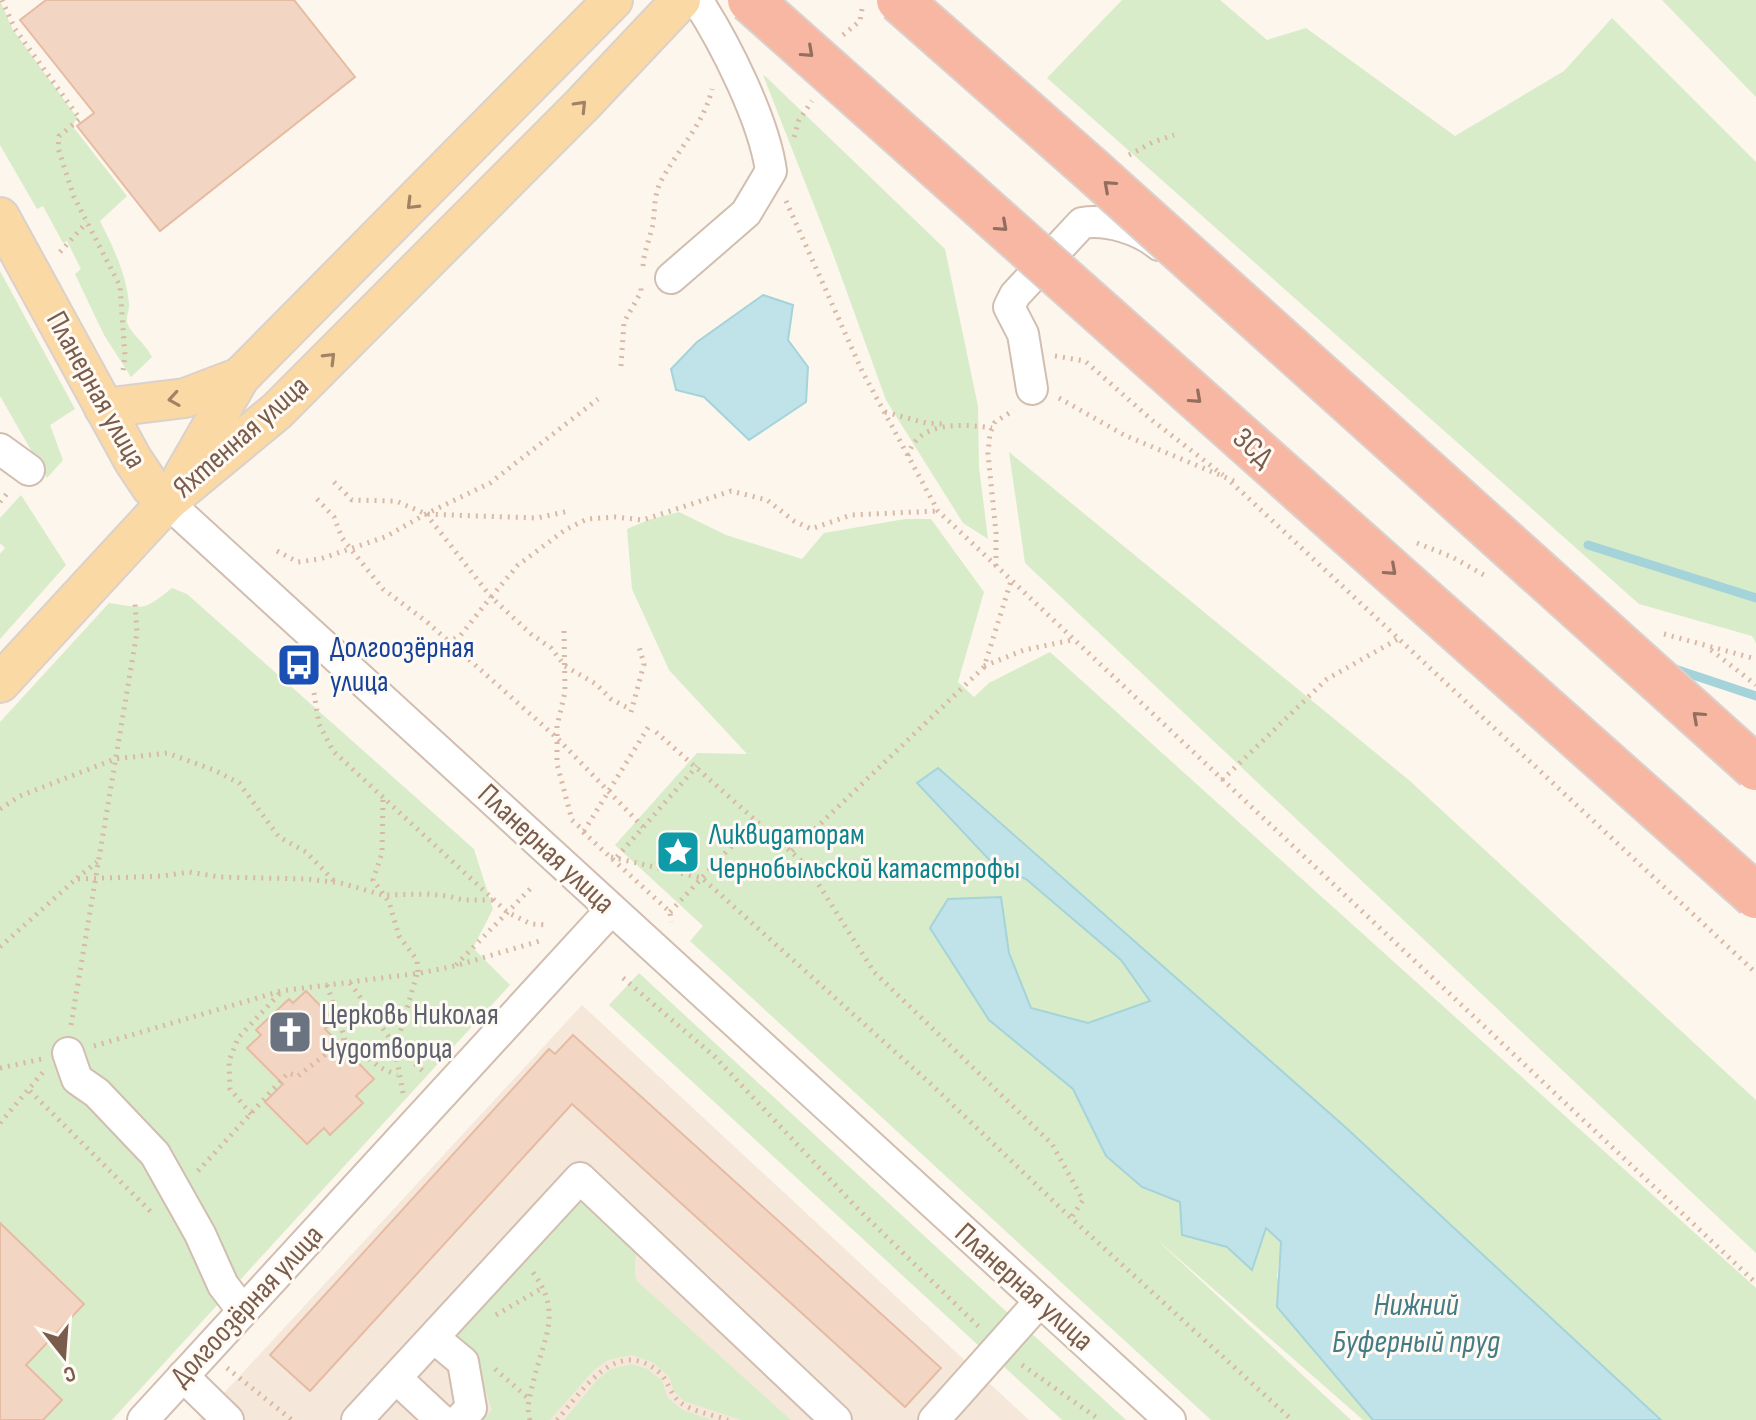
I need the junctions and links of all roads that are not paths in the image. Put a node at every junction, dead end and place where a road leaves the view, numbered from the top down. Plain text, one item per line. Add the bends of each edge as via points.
1 (613, 0) edge
2 (681, 0) edge
3 (697, 0) edge
4 (750, 0) edge
5 (899, 0) edge
6 (0, 217) edge
7 (671, 278) dead end
8 (240, 377) junction
9 (1030, 380) road end
10 (104, 408) junction
11 (0, 449) edge
12 (29, 470) dead end
13 (167, 502) junction
14 (1474, 526) dead end
15 (0, 683) edge
16 (1756, 768) edge
17 (1756, 896) edge
18 (611, 910) junction
19 (62, 1054) road end
20 (1040, 1301) junction
21 (243, 1311) junction
22 (434, 1338) junction
23 (183, 1376) junction
24 (397, 1379) junction
25 (143, 1420) edge
26 (228, 1420) edge
27 (357, 1420) edge
28 (441, 1420) edge
29 (459, 1420) edge
30 (836, 1420) edge
31 (934, 1420) edge
32 (1170, 1420) edge

1 -> 8 main road, Яхтенная улица
13 -> 2 main road, Яхтенная улица via 277,411
3 - 7 street via 752,106 771,171 746,213
4 -> 17 highway, ЗСД, bridge
16 -> 5 highway, bridge
6 - 10 main road, Планерная улица
8 -> 10 main road via 185,398
8 - 13 main road, Яхтенная улица
9 - 14 street via 1023,334 1009,307 1015,295 1082,223 1138,231
10 - 13 main road, Планерная улица via 151,487
11 - 12 street
13 - 15 main road
13 - 18 street, Планерная улица
18 - 20 street, Планерная улица
18 - 21 street, Долгоозёрная улица
19 - 21 street via 77,1079 155,1154 223,1285
20 - 31 street
20 - 32 street, Планерная улица
21 - 23 street, Долгоозёрная улица
22 - 24 street
22 - 29 street via 463,1362 471,1408
22 - 30 street via 580,1178
23 - 25 street, Долгоозёрная улица
23 - 26 street
24 - 27 street
24 - 28 street

